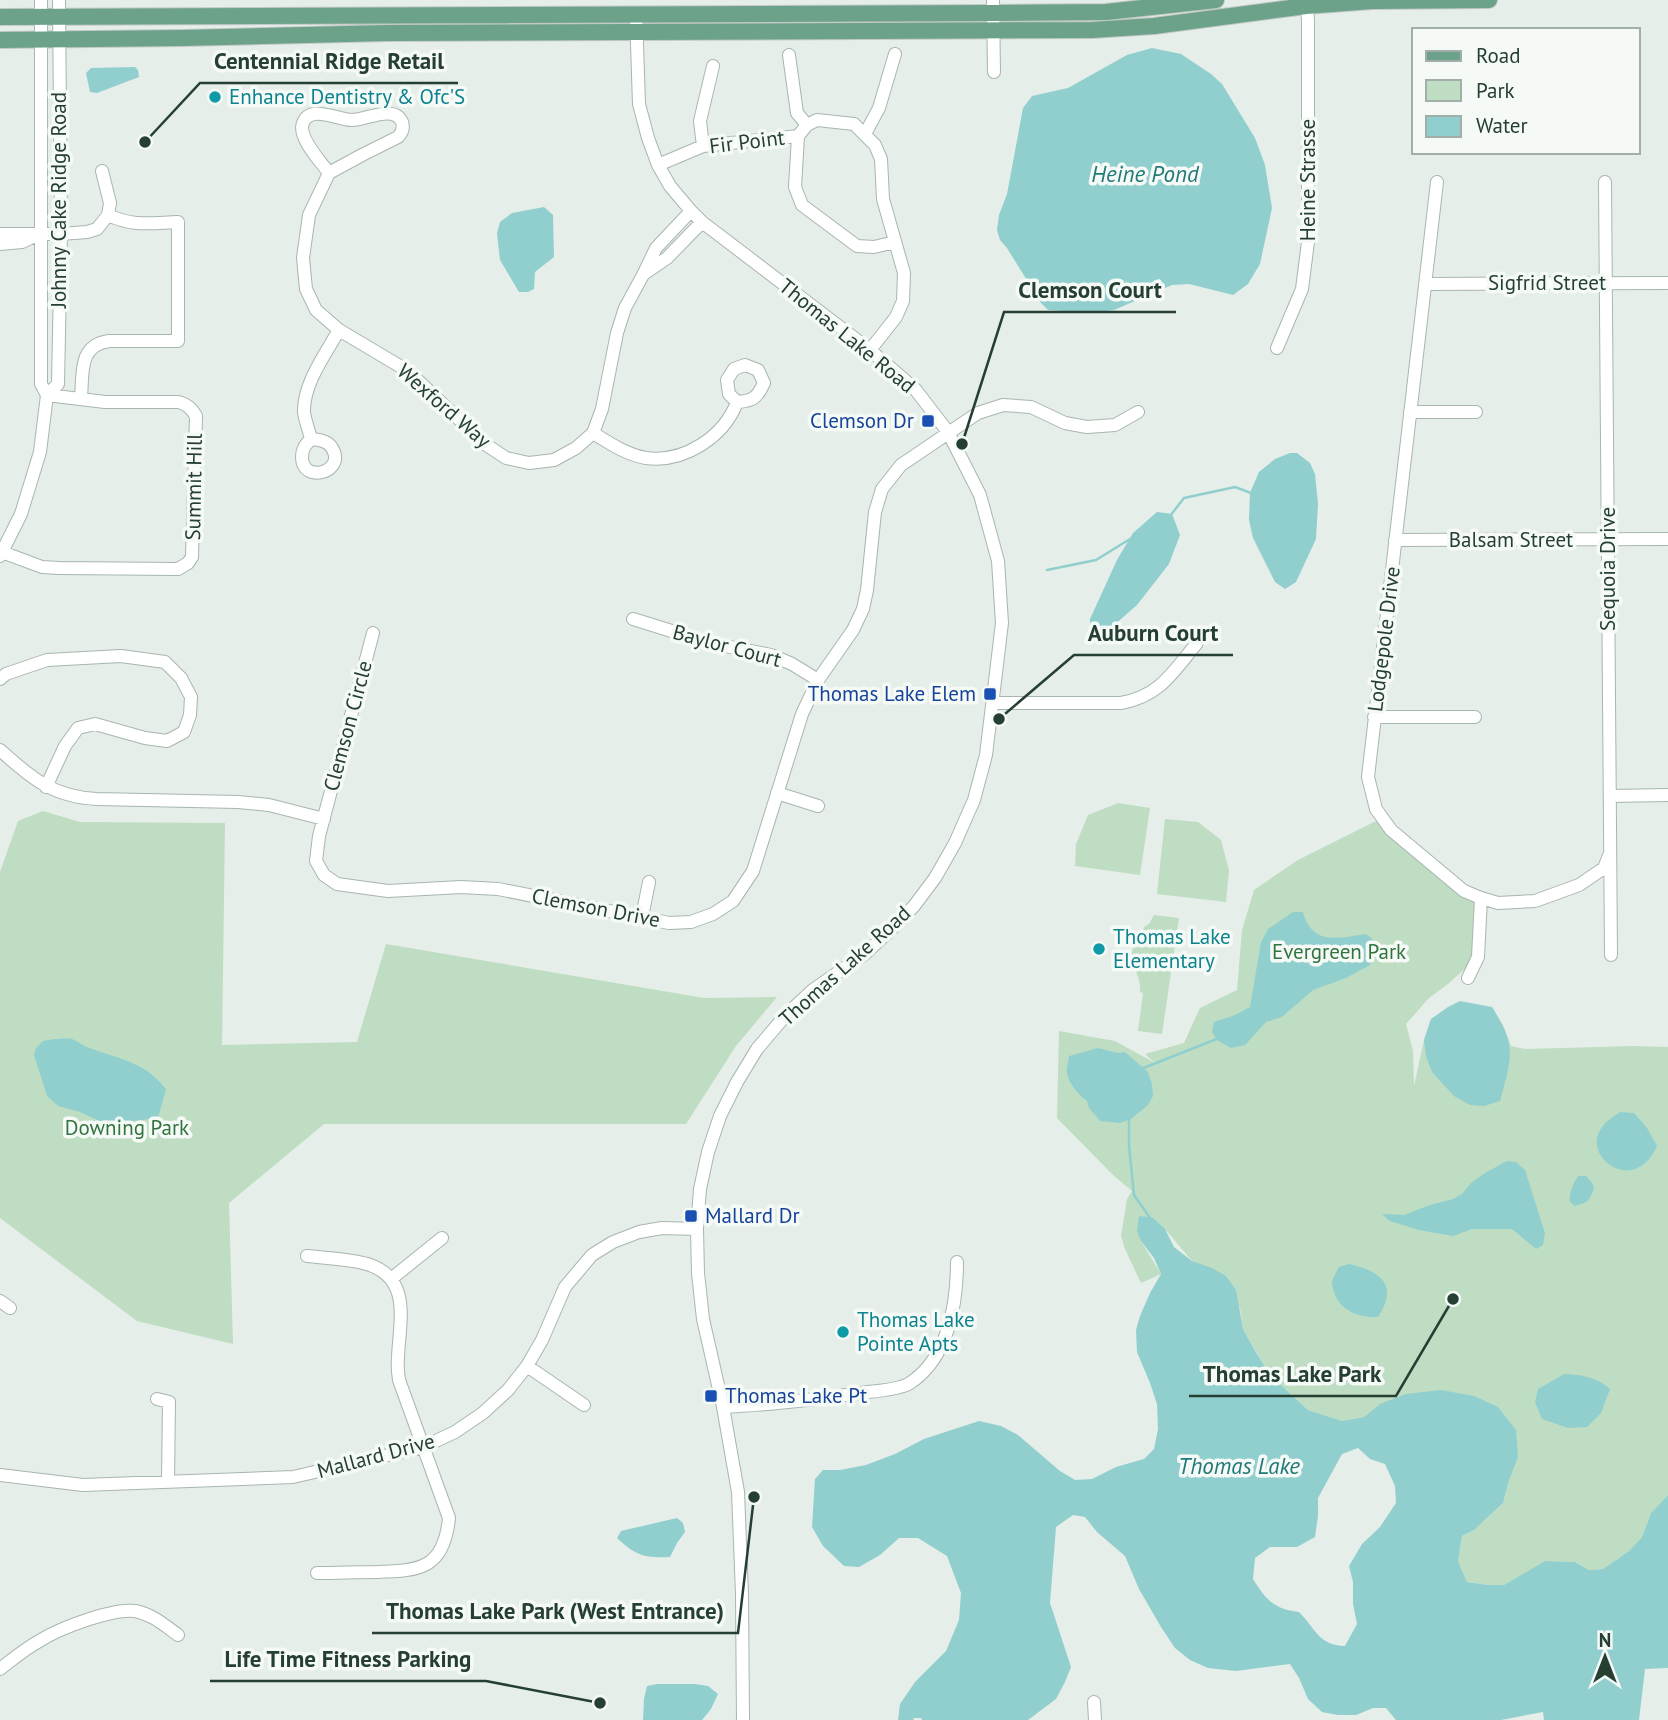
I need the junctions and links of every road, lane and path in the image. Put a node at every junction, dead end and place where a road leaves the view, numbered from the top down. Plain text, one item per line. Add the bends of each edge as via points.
1 (1216, 0) edge
2 (1489, 0) edge
3 (1306, 3) edge
4 (41, 8) edge
5 (59, 8) edge
6 (636, 14) junction
7 (993, 16) edge
8 (0, 17) edge
9 (637, 33) junction
10 (59, 39) junction
11 (0, 40) edge
12 (41, 40) junction
13 (895, 54) dead end
14 (789, 55) dead end
15 (713, 66) dead end
16 (994, 72) dead end
17 (807, 125) junction
18 (865, 134) junction
19 (797, 136) junction
20 (704, 145) junction
21 (659, 165) junction
22 (102, 172) dead end
23 (329, 173) junction
24 (1437, 182) dead end
25 (1605, 182) dead end
26 (691, 211) junction
27 (108, 215) junction
28 (702, 222) junction
29 (40, 233) junction
30 (0, 234) edge
31 (61, 234) junction
32 (895, 242) junction
33 (0, 244) edge
34 (644, 273) junction
35 (1606, 283) junction
36 (1668, 283) edge
37 (1425, 284) junction
38 (339, 330) junction
39 (1277, 348) dead end
40 (870, 350) junction
41 (47, 395) junction
42 (81, 399) junction
43 (737, 402) dead end
44 (1138, 412) dead end
45 (1410, 412) junction
46 (1476, 412) dead end
47 (948, 432) junction
48 (593, 433) junction
49 (311, 439) dead end
50 (1668, 539) edge
51 (1395, 540) junction
52 (1608, 540) junction
53 (1, 554) edge
54 (633, 620) dead end
55 (373, 633) dead end
56 (1197, 643) dead end
57 (0, 679) edge
58 (818, 680) junction
59 (993, 703) junction
60 (1475, 716) dead end
61 (1374, 717) junction
62 (0, 750) edge
63 (46, 787) junction
64 (777, 793) junction
65 (1668, 795) edge
66 (1610, 796) junction
67 (818, 806) dead end
68 (324, 819) junction
69 (1610, 853) junction
70 (649, 882) dead end
71 (1481, 898) junction
72 (642, 917) junction
73 (1611, 955) dead end
74 (1468, 978) dead end
75 (697, 1229) junction
76 (442, 1238) dead end
77 (307, 1256) dead end
78 (957, 1262) dead end
79 (391, 1279) junction
80 (527, 1366) junction
81 (157, 1399) dead end
82 (584, 1405) dead end
83 (723, 1407) junction
84 (423, 1447) junction
85 (0, 1475) edge
86 (168, 1482) junction
87 (317, 1573) dead end
88 (178, 1635) dead end
89 (0, 1669) edge
90 (1094, 1702) dead end
91 (743, 1720) edge
92 (1095, 1720) edge

1 - 7 main road via 1106,12
2 - 3 main road
3 - 7 main road via 1154,26 1092,30
3 - 39 street, Heine Strasse via 1308,242 1302,289
4 - 5 main road
4 - 8 main road
4 - 12 street, Johnny Cake Ridge Road
5 - 6 main road
5 - 10 street, Johnny Cake Ridge Road
6 - 7 main road
6 - 9 street, Thomas Lake Road
7 - 9 main road
7 - 16 street
9 - 10 main road
9 - 21 street, Thomas Lake Road via 639,104
10 - 12 main road
10 - 31 street, Johnny Cake Ridge Road
11 - 12 main road
12 - 29 street, Johnny Cake Ridge Road
13 - 18 street via 879,108
14 - 17 street via 797,113
15 - 20 street via 699,121
17 - 18 street via 817,120 854,124
17 - 19 street
18 - 32 street via 881,159 883,199
19 - 20 street, Fir Point
19 - 32 street via 795,187 802,205 857,246
20 - 21 street, Fir Point
21 - 26 street, Thomas Lake Road
22 - 27 street via 110,203
23 - 23 street via 304,138 306,117 318,113 359,120 393,114 402,122 398,137
23 - 38 street, Wexford Way via 309,215 303,258 306,289 316,310
24 - 37 street, Lodgepole Drive
25 - 35 street, Sequoia Drive
26 - 28 street, Thomas Lake Road
26 - 34 street via 656,248
27 - 31 street via 97,229
27 - 42 street via 133,224 178,222 178,341 100,342 84,359
28 - 34 street via 667,258
28 - 40 street, Thomas Lake Road
29 - 30 street
29 - 31 street
29 - 33 street via 22,242
29 - 41 street, Johnny Cake Ridge Road via 41,384
31 - 41 street, Johnny Cake Ridge Road via 58,384
32 - 40 street via 904,273 903,301
34 - 48 street via 617,332
35 - 36 street, Sigfrid Street
35 - 37 street, Sigfrid Street
35 - 52 street, Sequoia Drive
37 - 45 street, Lodgepole Drive
38 - 48 street, Wexford Way via 408,371 506,458 529,463 554,460
38 - 49 street via 305,398
40 - 47 street, Thomas Lake Road via 915,389
41 - 42 street, Summit Hill
41 - 53 street, Johnny Cake Ridge Road via 40,452 21,514
42 - 53 street, Summit Hill via 178,402 193,410 192,557 178,569 42,567
43 - 48 street via 722,429 699,447 673,457 646,458 622,451
44 - 47 street, Clemson Drive via 1115,425 1087,427 1065,423 1031,407 1003,405 978,413
45 - 46 street
45 - 51 street, Lodgepole Drive
47 - 58 street, Clemson Drive via 901,465 883,489 875,512 863,609
47 - 59 street, Thomas Lake Road via 980,495 998,561 1002,623
50 - 52 street, Balsam Street
51 - 52 street, Balsam Street
51 - 61 street, Lodgepole Drive
52 - 66 street, Sequoia Drive
54 - 58 street, Baylor Court via 771,655
55 - 68 street, Clemson Circle
56 - 59 street via 1162,685 1137,700
57 - 63 street via 47,660 121,656 164,662 181,678 191,697 184,732 167,741 95,724 78,728
58 - 64 street, Clemson Drive via 802,713
59 - 75 street, Thomas Lake Road via 974,800 935,878 914,906 866,953 785,1016 737,1082 708,1152
60 - 61 street
61 - 71 street, Lodgepole Drive via 1368,777 1376,809 1391,830 1464,891
62 - 63 street
63 - 68 street via 86,799 269,805
64 - 67 street
64 - 72 street, Clemson Drive via 753,871 733,901 691,922
65 - 66 street
66 - 69 street, Sequoia Drive
68 - 72 street, Clemson Drive via 316,861 324,875 337,884 388,891 498,889
69 - 71 street, Lodgepole Drive via 1604,868 1579,885 1535,901 1498,903
69 - 73 street, Sequoia Drive
70 - 72 street
71 - 74 street via 1478,957
75 - 80 street, Mallard Drive via 639,1232 592,1255 565,1287
75 - 83 street, Thomas Lake Road via 703,1319
76 - 79 street
77 - 79 street via 366,1264
78 - 83 street via 947,1334 928,1367 908,1385 784,1404
79 - 84 street via 402,1306 399,1380
80 - 82 street
80 - 84 street, Mallard Drive via 483,1413
81 - 86 street via 169,1402
83 - 91 street, Thomas Lake Road via 738,1492
84 - 86 street, Mallard Drive via 293,1477
84 - 87 street via 449,1518 447,1538 438,1554 409,1571
85 - 86 street, Mallard Drive via 83,1485
88 - 89 street via 155,1617 116,1612 41,1639
90 - 92 street

